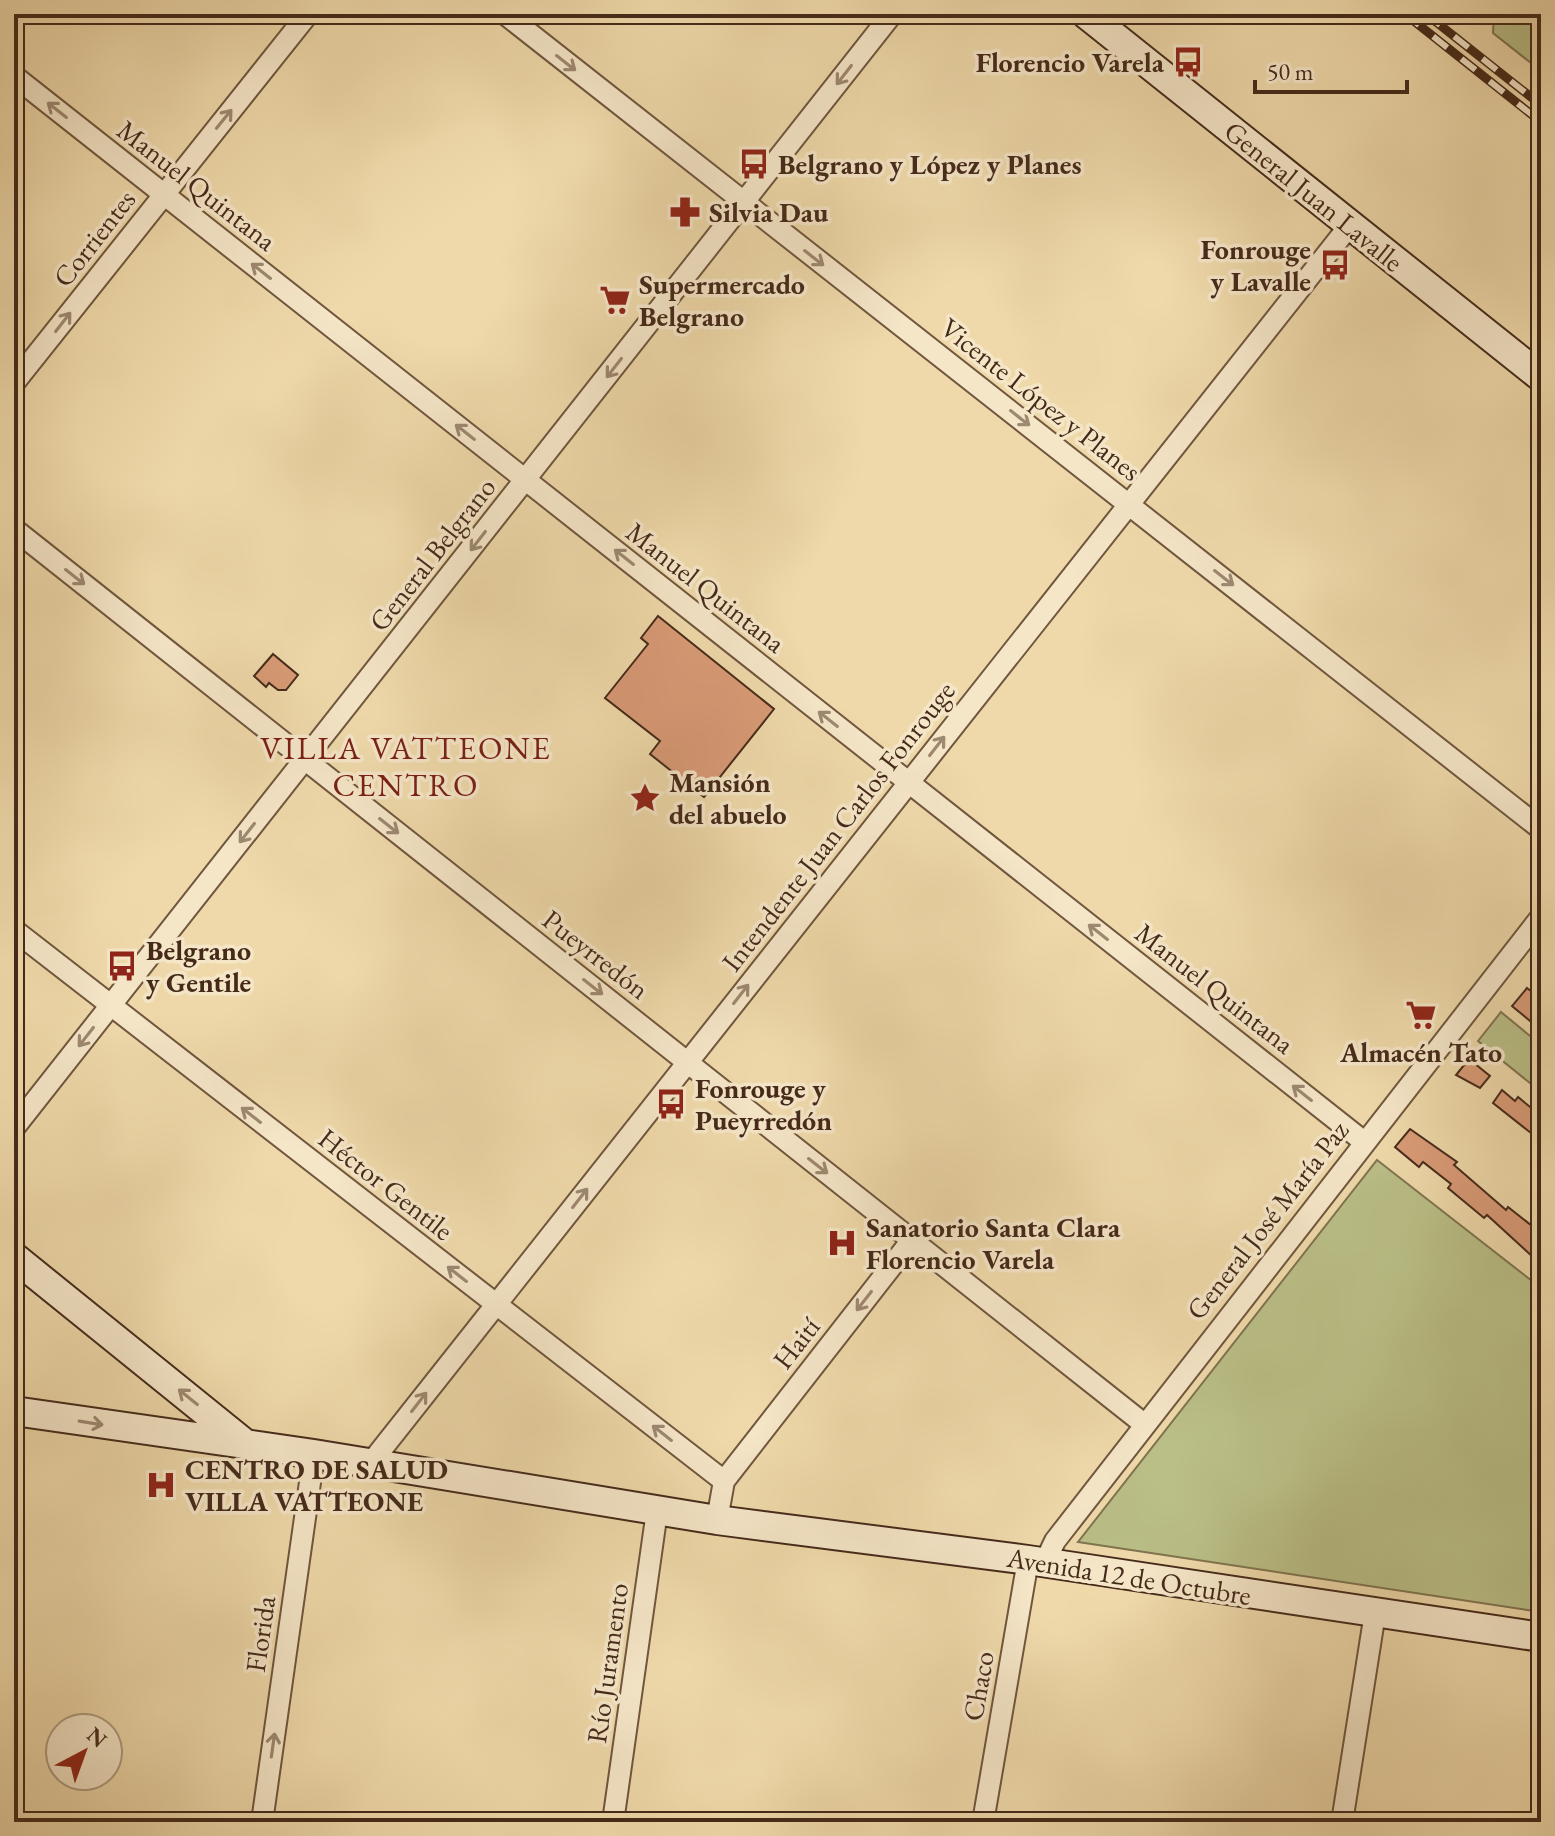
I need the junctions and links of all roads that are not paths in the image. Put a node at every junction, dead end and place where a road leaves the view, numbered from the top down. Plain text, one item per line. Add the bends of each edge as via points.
1 (308, 14) edge
2 (505, 14) edge
3 (892, 14) edge
4 (1086, 14) edge
5 (14, 76) edge
6 (164, 194) junction
7 (743, 203) junction
8 (1350, 225) junction
9 (1541, 377) edge
10 (14, 383) edge
11 (526, 480) junction
12 (1130, 503) junction
13 (14, 529) edge
14 (305, 760) junction
15 (908, 782) junction
16 (1541, 829) edge
17 (1541, 917) edge
18 (14, 930) edge
19 (110, 1006) junction
20 (687, 1062) junction
21 (14, 1128) edge
22 (1363, 1141) junction
23 (912, 1240) junction
24 (14, 1257) edge
25 (496, 1305) junction
26 (14, 1411) edge
27 (1144, 1424) junction
28 (248, 1446) junction
29 (314, 1454) junction
30 (370, 1464) junction
31 (724, 1481) junction
32 (657, 1511) junction
33 (717, 1520) junction
34 (1036, 1561) junction
35 (1375, 1613) junction
36 (1541, 1637) edge
37 (262, 1822) edge
38 (613, 1822) edge
39 (983, 1822) edge
40 (1342, 1822) edge

6 -> 1 street, Corrientes
2 -> 7 street, Vicente López y Planes
3 -> 7 street, General Belgrano
4 - 8 street, General Juan Lavalle
6 -> 5 street, Manuel Quintana
10 -> 6 street, Corrientes
11 -> 6 street, Manuel Quintana
7 -> 11 street, General Belgrano
7 -> 12 street, Vicente López y Planes
8 - 9 street, General Juan Lavalle
8 - 12 street, Intendente Juan Carlos Fonrouge
11 -> 14 street, General Belgrano
15 -> 11 street, Manuel Quintana
15 -> 12 street, Intendente Juan Carlos Fonrouge
12 -> 16 street, Vicente López y Planes
13 -> 14 street, Pueyrredón
14 -> 19 street, General Belgrano
14 -> 20 street, Pueyrredón
20 -> 15 street, Intendente Juan Carlos Fonrouge
22 -> 15 street, Manuel Quintana
17 - 22 street, General José María Paz
18 - 19 street, Héctor Gentile
19 -> 21 street, General Belgrano
25 -> 19 street, Héctor Gentile
20 -> 23 street, Pueyrredón
25 -> 20 street, Intendente Juan Carlos Fonrouge
22 - 27 street, General José María Paz
23 - 27 street, Pueyrredón
23 -> 31 street, Haití
28 -> 24 street
30 -> 25 street, Intendente Juan Carlos Fonrouge
31 -> 25 street, Héctor Gentile
26 -> 28 street, Avenida 12 de Octubre
27 - 34 street, General José María Paz
28 - 29 street, Avenida 12 de Octubre
29 - 30 street, Avenida 12 de Octubre
37 -> 29 street, Florida
30 - 32 street, Avenida 12 de Octubre
31 - 33 street
32 - 33 street, Avenida 12 de Octubre
32 - 38 street, Río Juramento
33 - 34 street, Avenida 12 de Octubre
34 - 35 street, Avenida 12 de Octubre
34 - 39 street, Chaco
35 - 36 street, Avenida 12 de Octubre
35 - 40 street

